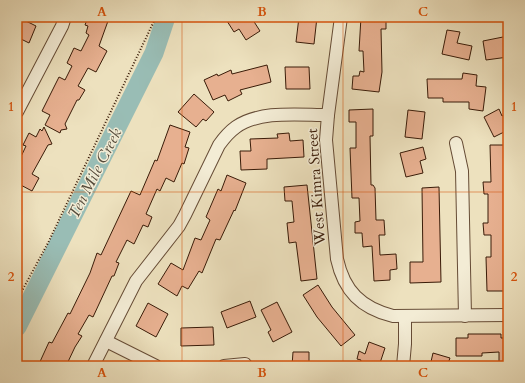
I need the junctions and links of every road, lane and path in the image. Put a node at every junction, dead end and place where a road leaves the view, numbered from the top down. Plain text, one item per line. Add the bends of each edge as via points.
1 (65, 17) edge
2 (143, 17) edge
3 (341, 17) edge
4 (155, 18) edge
5 (17, 112) edge
6 (328, 115) junction
7 (456, 143) dead end
8 (17, 300) edge
9 (508, 315) edge
10 (464, 316) junction
11 (405, 317) junction
12 (106, 341) junction
13 (245, 364) dead end
14 (93, 366) edge
15 (156, 366) edge
16 (224, 366) edge
17 (403, 366) edge

1 - 5 street
2 - 4 path
3 - 6 street, West Kimra Street
4 - 8 path via 48,243
6 - 11 street, West Kimra Street via 326,140 337,259 344,282 365,304 381,313
6 - 12 street via 258,117 235,127 226,135 186,215 136,281
7 - 10 street via 462,171
9 - 10 street, West Kimra Street
10 - 11 street, West Kimra Street
11 - 17 street
12 - 14 street
12 - 15 street
13 - 16 street

